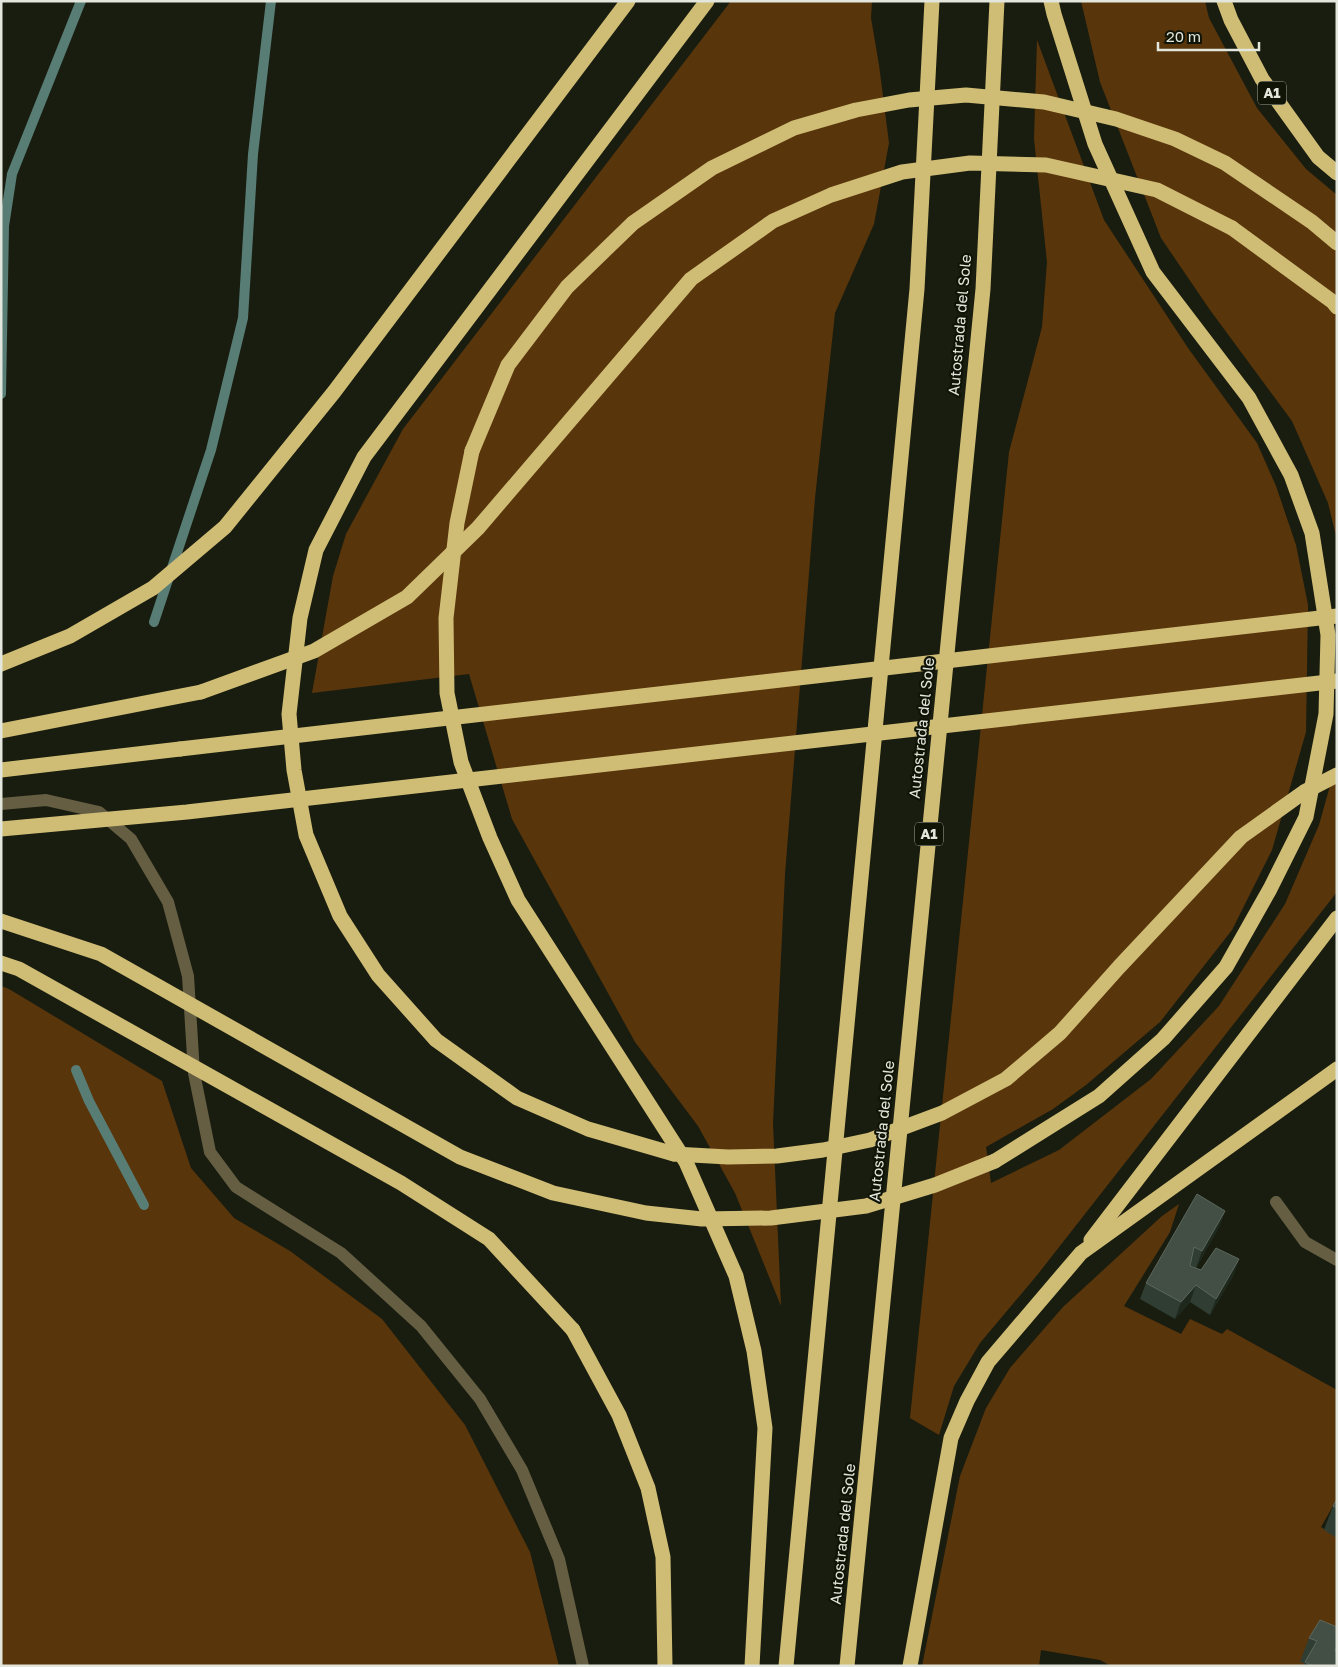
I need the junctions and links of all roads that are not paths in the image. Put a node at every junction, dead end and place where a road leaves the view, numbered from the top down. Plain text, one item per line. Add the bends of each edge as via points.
1 (628, 1) edge
2 (707, 1) edge
3 (932, 1) edge
4 (997, 1) edge
5 (1051, 1) edge
6 (1224, 1) edge
7 (1337, 173) edge
8 (1337, 243) edge
9 (1337, 307) edge
10 (1337, 616) edge
11 (1, 664) edge
12 (1337, 681) edge
13 (1, 731) edge
14 (1, 770) edge
15 (1337, 775) edge
16 (1, 804) edge
17 (1, 829) edge
18 (1337, 918) edge
19 (1, 921) edge
20 (1, 963) edge
21 (1337, 1069) edge
22 (1276, 1202) dead end
23 (1081, 1253) junction
24 (1337, 1260) edge
25 (583, 1666) edge
26 (665, 1666) edge
27 (752, 1666) edge
28 (786, 1666) edge
29 (847, 1666) edge
30 (910, 1666) edge

1 - 11 highway via 334,392 225,527 152,588 70,636
2 - 15 highway, bridge via 364,457 316,550 300,618 289,714 294,770 306,834 340,916 378,975 436,1040 516,1098 588,1129 674,1154 777,1156 823,1150 870,1140 942,1113 1006,1078 1060,1033 1241,837 1304,792
3 - 28 highway via 916,299
4 - 29 highway, Autostrada del Sole / A1 via 983,288
5 - 19 highway, bridge via 1095,144 1153,272 1249,398 1291,475 1312,533 1328,635 1326,714 1306,817 1226,967 1162,1039 1099,1096 995,1161 935,1185 866,1206 771,1218 702,1219 646,1213 554,1193 460,1157 101,954
6 - 7 highway, A1 via 1262,79 1318,157
8 - 27 highway, bridge via 1312,222 1225,163 1175,139 1116,119 1044,102 966,95 909,100 856,110 794,128 712,168 633,223 567,287 508,366 472,451 457,522 446,618 447,693 461,762 518,900 686,1162 736,1276 754,1351 765,1428
9 - 13 highway, bridge via 1232,228 1157,190 1046,165 970,164 902,172 830,194 773,222 691,279 478,528 407,597 314,651 201,692
10 - 14 highway, bridge
12 - 17 highway, bridge via 187,812
16 - 25 street via 46,800 99,812 131,840 168,902 188,976 194,1072 210,1152 236,1187 341,1253 421,1326 480,1400 522,1470 559,1559
18 - 23 highway
20 - 26 highway, bridge via 19,969 401,1183 489,1239 573,1330 619,1415 648,1488 663,1557
21 - 23 highway
22 - 24 street via 1305,1242
23 - 30 highway via 988,1362 951,1438

